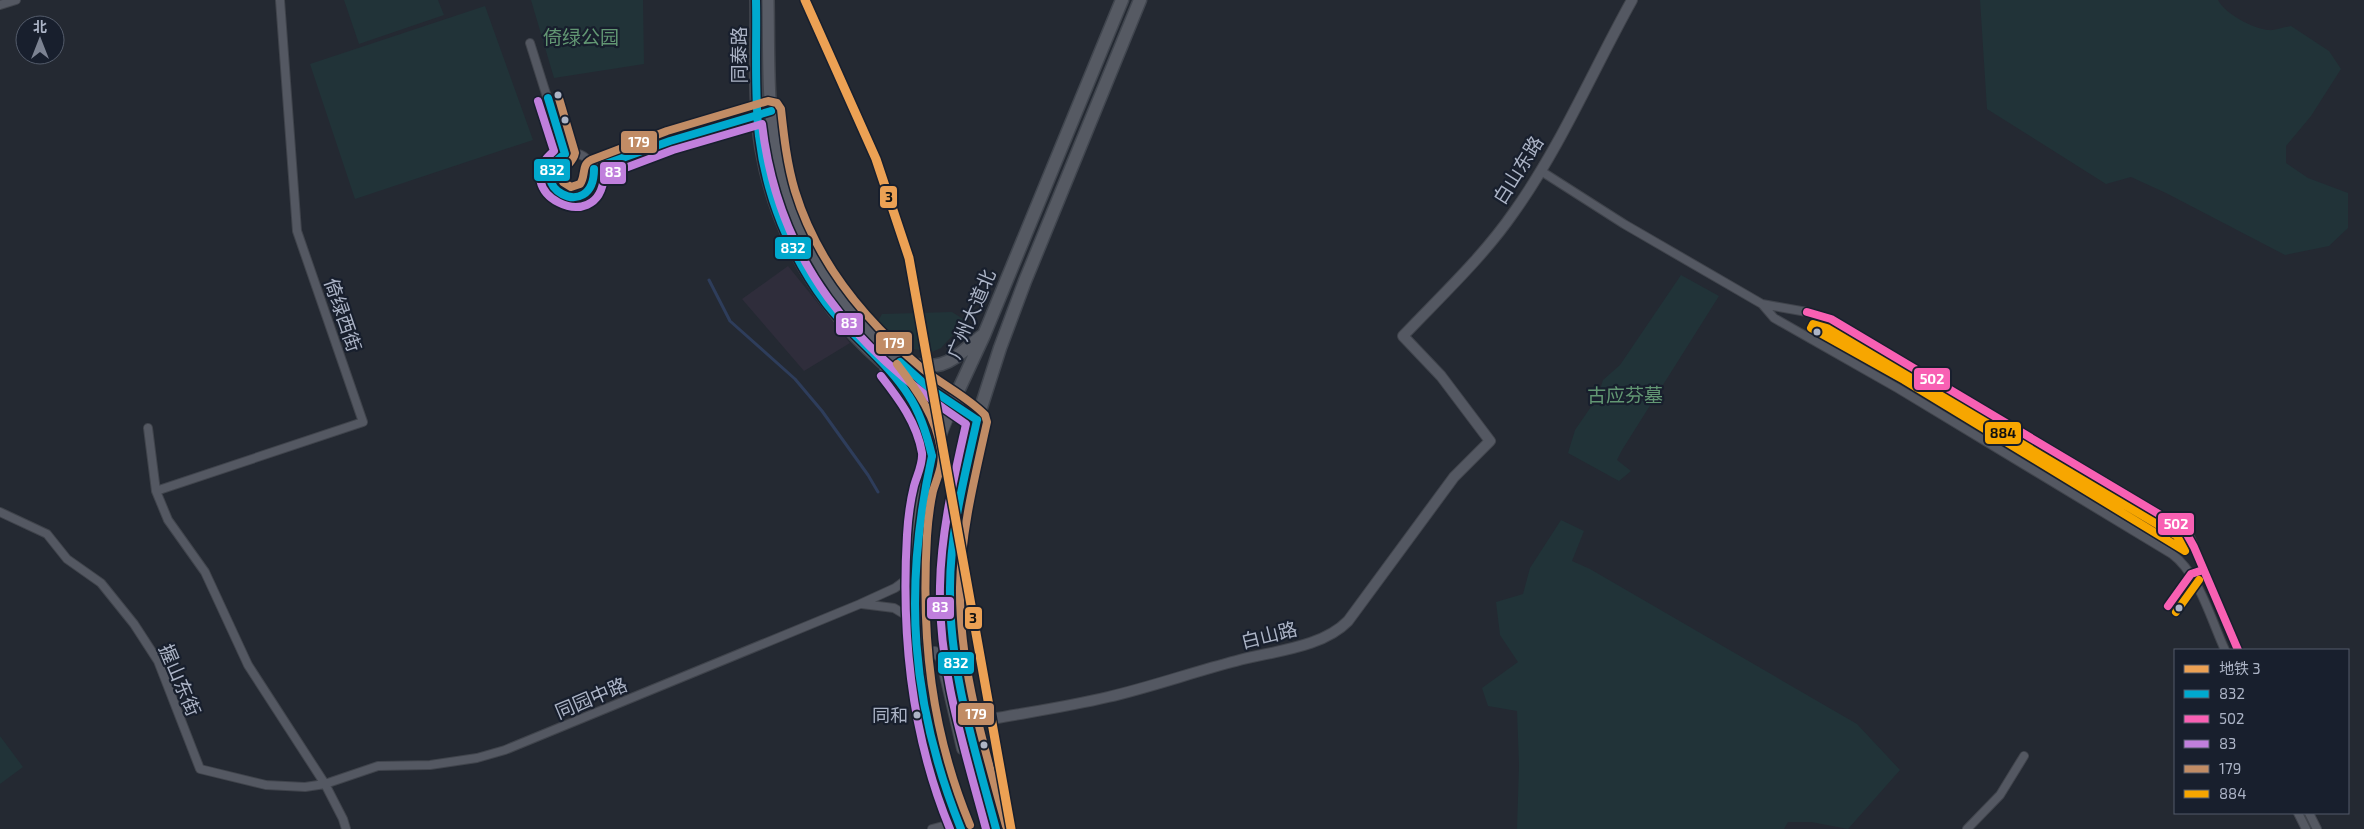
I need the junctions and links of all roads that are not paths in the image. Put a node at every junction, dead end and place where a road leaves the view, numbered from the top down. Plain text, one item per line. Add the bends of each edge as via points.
1 (16, 0) edge
2 (280, 0) edge
3 (756, 0) edge
4 (768, 0) edge
5 (1122, 0) edge
6 (1140, 0) edge
7 (1632, 0) edge
8 (0, 5) edge
9 (530, 43) dead end
10 (771, 111) junction
11 (757, 114) junction
12 (565, 154) junction
13 (594, 169) junction
14 (1541, 171) junction
15 (1029, 224) junction
16 (1045, 230) junction
17 (1762, 304) junction
18 (984, 335) junction
19 (894, 365) junction
20 (950, 409) junction
21 (977, 420) junction
22 (148, 428) dead end
23 (1490, 441) joint
24 (932, 456) junction
25 (156, 491) junction
26 (0, 512) edge
27 (915, 573) junction
28 (860, 604) junction
29 (914, 620) junction
30 (2225, 649) edge
31 (2238, 649) edge
32 (916, 655) junction
33 (970, 722) junction
34 (975, 756) junction
35 (2024, 756) dead end
36 (326, 784) junction
37 (2298, 814) edge
38 (2310, 814) edge
39 (960, 826) edge
40 (346, 829) edge
41 (932, 829) edge
42 (996, 829) edge
43 (1967, 829) edge
44 (2306, 829) edge
45 (2317, 829) edge

1 - 8 street
2 - 25 street, 倚绿西街 via 297,231 363,422
3 - 11 main road, 同泰路
4 - 10 main road, 同泰路
5 - 15 main road, 广州大道北
6 - 16 main road, 广州大道北
7 - 14 street, 白山东路
9 - 12 street
10 - 11 street
10 - 19 main road, 同泰路 via 782,180 811,252 847,306
11 - 13 street
11 - 19 main road, 同泰路 via 765,169 782,222 814,286 868,350
12 - 13 street via 585,157
12 - 13 street via 557,159 550,171 552,185 562,195 584,194 593,183
14 - 17 street via 1624,224
14 - 23 street, 白山东路 via 1514,213 1489,243 1403,336 1441,376
15 - 16 main road
15 - 18 main road, 广州大道北
16 - 21 main road, 广州大道北 via 1000,348
17 - 30 street via 1774,318 1899,388 2182,561
17 - 31 street via 1831,319 2178,525 2190,537
18 - 19 main road via 943,365 932,368
18 - 20 main road, 广州大道北
19 - 20 main road, 同泰路
19 - 24 highway via 925,429
20 - 21 main road, 同泰路
20 - 24 highway, 广州大道北
21 - 33 highway, 广州大道北 via 958,509 950,587 954,650
22 - 25 street
23 - 33 street, 白山路 via 1454,477 1369,595 1334,634 1107,697
24 - 27 highway, 广州大道北 via 920,506
25 - 36 street via 168,520 204,572 248,665
26 - 36 street, 握山东街 via 47,534 67,559 100,583 134,624 158,661 200,770 266,785 305,787
27 - 28 street, 同园中路 via 894,588
27 - 29 highway, 广州大道北
28 - 29 street via 887,606
28 - 36 street, 同园中路 via 505,750 458,761 378,766
29 - 32 highway, 广州大道北
32 - 34 street via 935,652 941,658 962,749
32 - 39 highway, 广州大道北 via 940,777
33 - 34 highway, 广州大道北
34 - 42 highway, 广州大道北
35 - 43 street via 2000,795
36 - 40 street
37 - 44 street
38 - 45 street
39 - 41 street

